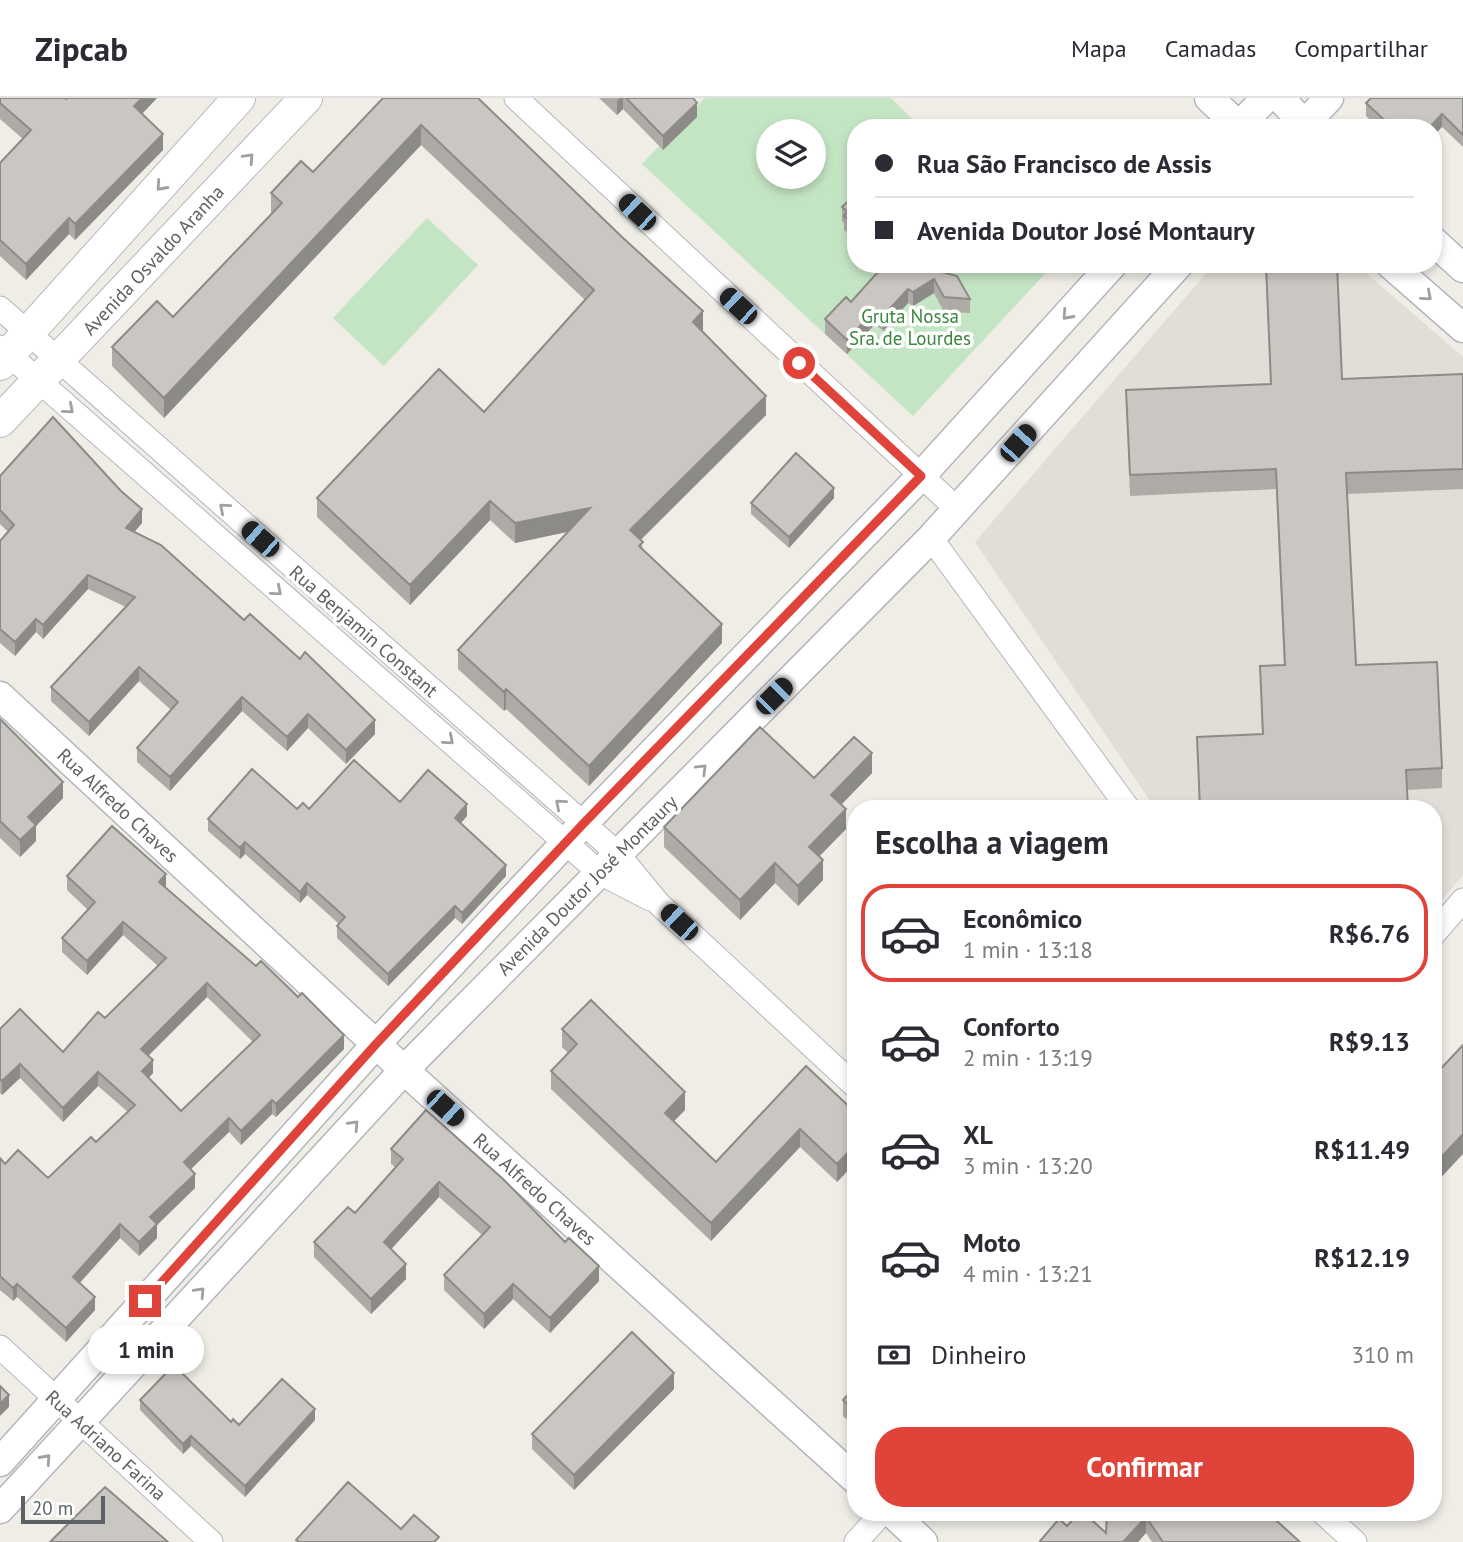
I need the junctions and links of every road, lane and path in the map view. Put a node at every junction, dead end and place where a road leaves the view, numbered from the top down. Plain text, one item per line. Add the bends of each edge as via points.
1 (239, 98) edge
2 (306, 98) edge
3 (516, 98) edge
4 (1209, 98) edge
5 (1266, 98) edge
6 (1280, 98) edge
7 (1329, 98) edge
8 (1231, 119) edge
9 (1246, 119) edge
10 (1298, 119) edge
11 (1312, 119) edge
12 (1442, 249) edge
13 (1463, 268) edge
14 (1105, 273) edge
15 (1171, 273) edge
16 (1400, 273) edge
17 (0, 308) edge
18 (1463, 328) edge
19 (9, 350) edge
20 (48, 372) junction
21 (0, 421) edge
22 (921, 476) junction
23 (958, 510) junction
24 (931, 538) junction
25 (0, 696) edge
26 (1122, 800) edge
27 (575, 833) junction
28 (609, 863) junction
29 (1463, 900) edge
30 (1442, 924) edge
31 (377, 1043) junction
32 (404, 1070) junction
33 (847, 1079) edge
34 (0, 1347) edge
35 (56, 1400) junction
36 (81, 1421) junction
37 (0, 1462) edge
38 (847, 1472) edge
39 (0, 1509) edge
40 (875, 1521) edge
41 (901, 1521) edge
42 (1332, 1521) edge
43 (211, 1542) edge
44 (856, 1542) edge
45 (923, 1542) edge
46 (1355, 1542) edge

1 -> 19 main road
20 -> 2 main road, Avenida Osvaldo Aranha
3 - 22 street
4 - 8 street
5 - 9 street
6 - 10 street
7 - 11 street
12 - 13 street
14 -> 22 street
15 - 23 street, Avenida Doutor José Montaury
16 -> 18 street
17 - 19 street, Rua Benjamin Constant
19 - 20 street, Rua Benjamin Constant
20 - 21 main road, Avenida Osvaldo Aranha
20 - 27 street, Rua Benjamin Constant
22 - 23 street
22 - 27 street
23 - 24 street, Avenida Doutor José Montaury
24 - 26 street
28 -> 24 street, Avenida Doutor José Montaury
25 - 31 street, Rua Alfredo Chaves
27 - 28 street, Rua Benjamin Constant
27 - 31 street
28 - 32 street, Avenida Doutor José Montaury
28 - 33 street, Rua Benjamin Constant
29 - 30 street
31 - 32 street, Rua Alfredo Chaves
31 - 35 street
36 -> 32 street, Avenida Doutor José Montaury
32 - 38 street, Rua Alfredo Chaves
34 - 35 street, Rua Adriano Farina
35 - 36 street, Rua Adriano Farina
35 - 37 street
39 -> 36 street, Avenida Doutor José Montaury
36 - 43 street, Rua Adriano Farina
40 - 44 street
41 - 45 street
42 - 46 street

